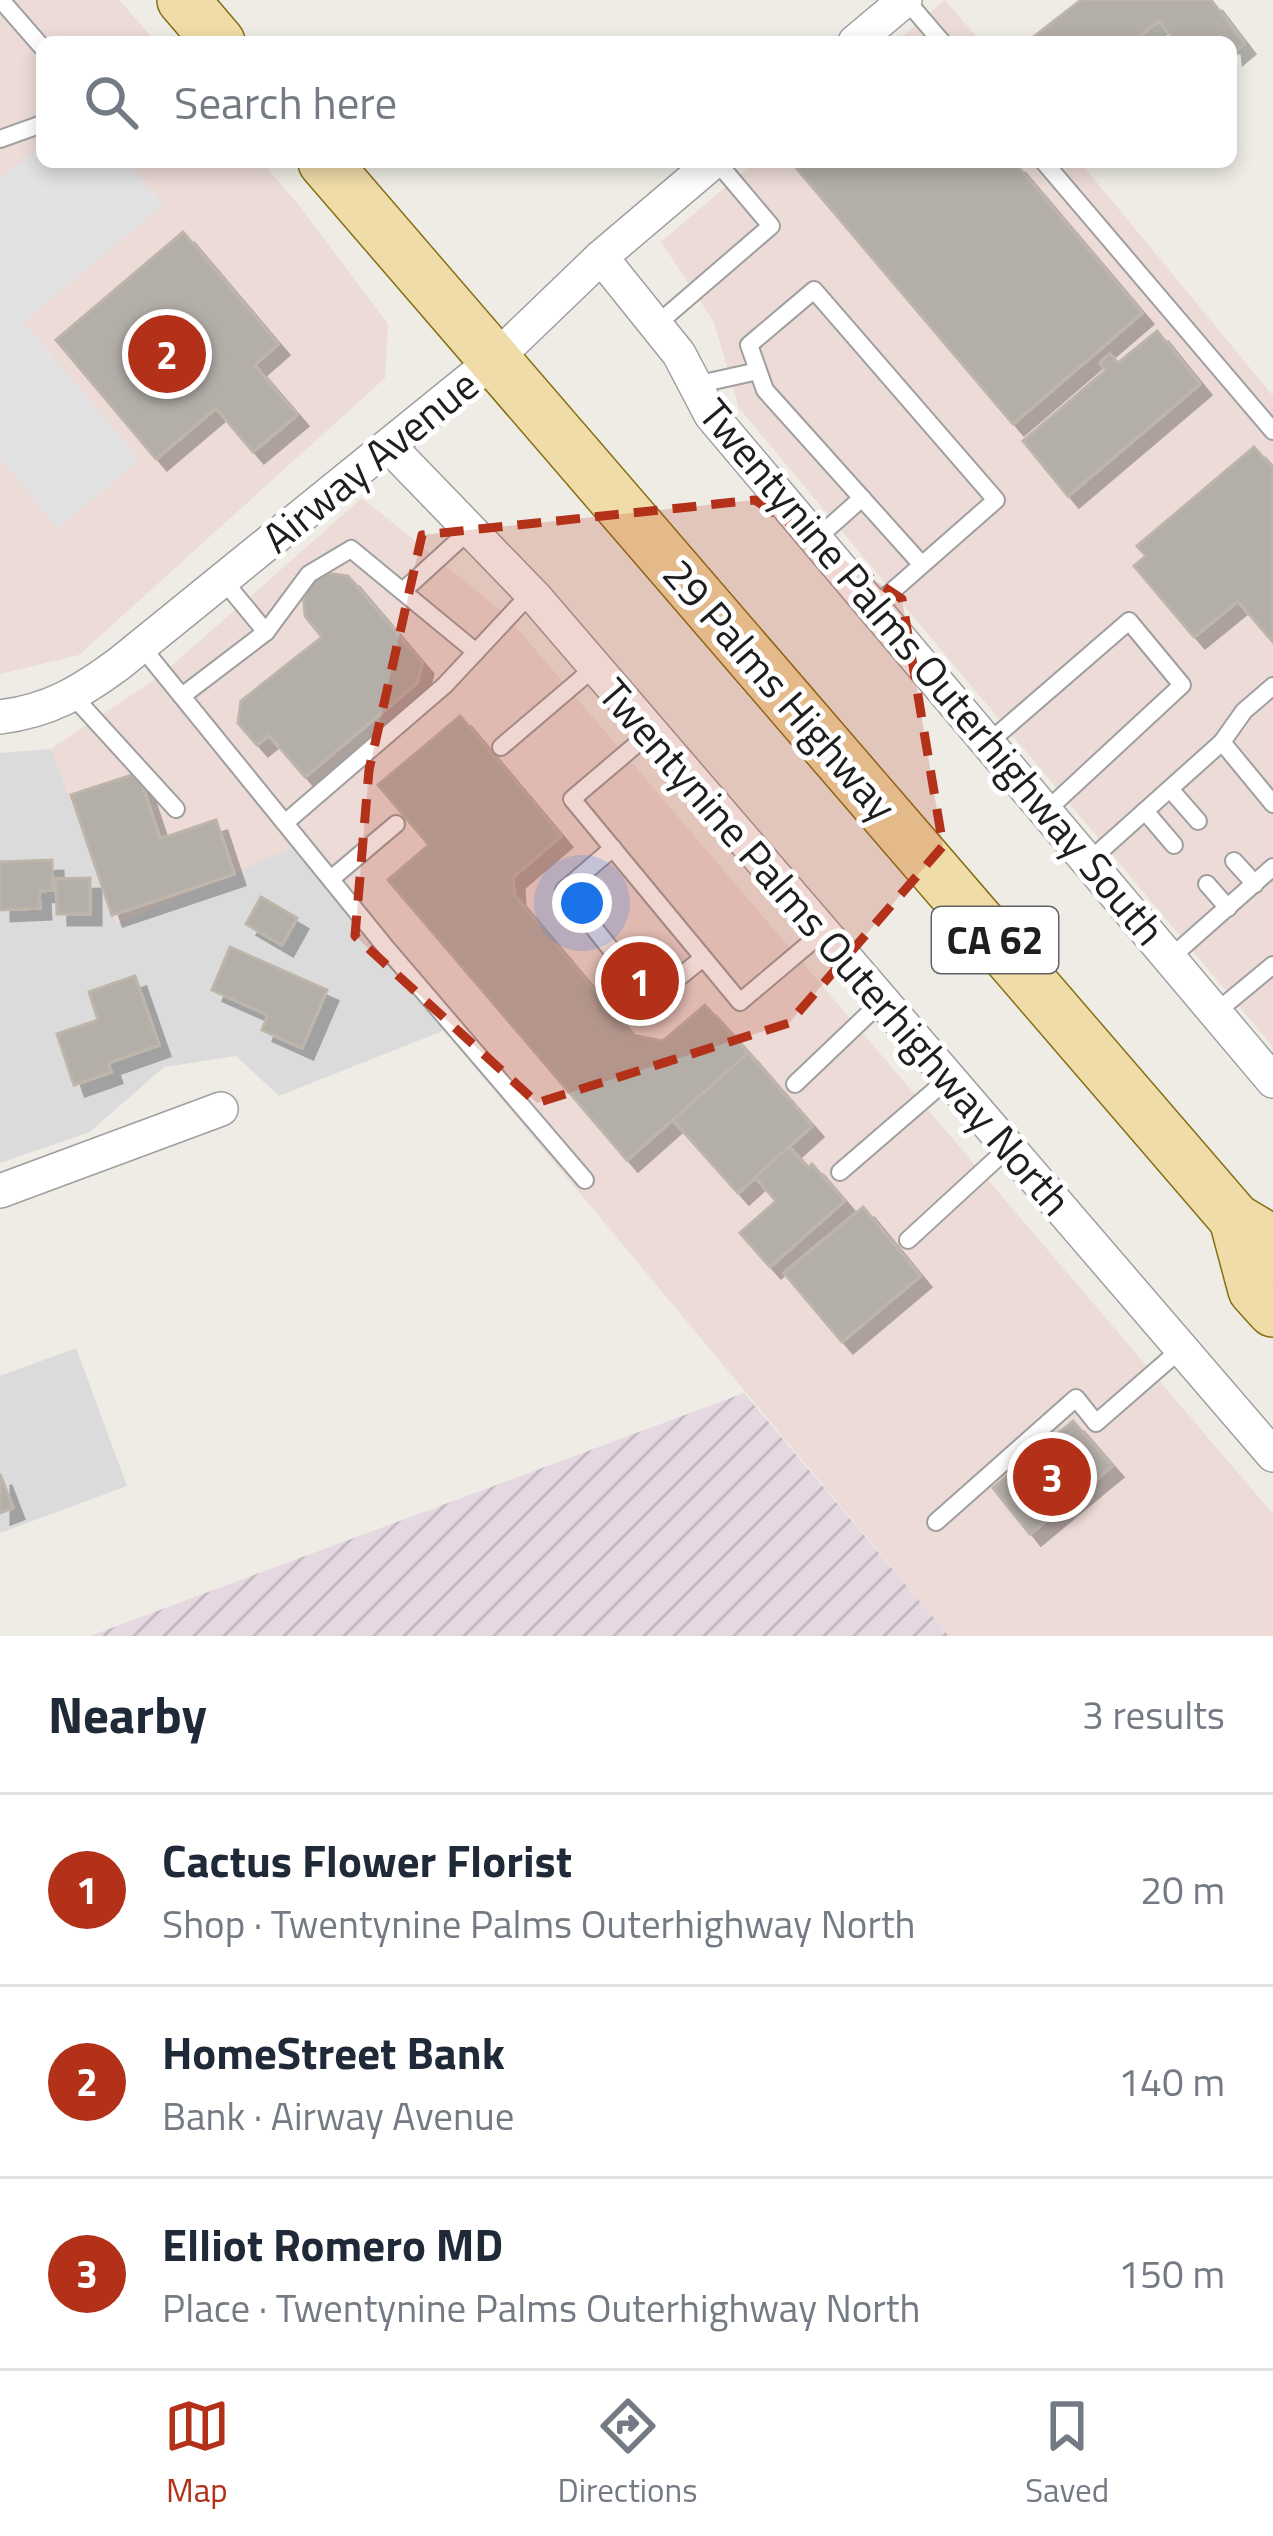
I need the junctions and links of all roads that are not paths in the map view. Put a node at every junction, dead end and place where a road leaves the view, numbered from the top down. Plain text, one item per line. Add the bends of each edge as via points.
1 (1, 0) edge
2 (183, 0) edge
3 (905, 0) edge
4 (214, 36) edge
5 (862, 36) edge
6 (937, 36) edge
7 (36, 40) edge
8 (36, 126) edge
9 (0, 139) edge
10 (329, 168) edge
11 (708, 168) edge
12 (720, 168) edge
13 (1049, 168) edge
14 (601, 256) junction
15 (656, 325) junction
16 (495, 359) junction
17 (758, 370) junction
18 (695, 386) junction
19 (1273, 431) edge
20 (389, 446) junction
21 (862, 498) junction
22 (472, 528) junction
23 (816, 539) junction
24 (922, 565) junction
25 (223, 580) junction
26 (403, 591) junction
27 (531, 593) junction
28 (873, 608) junction
29 (266, 632) junction
30 (141, 646) junction
31 (476, 652) junction
32 (595, 667) junction
33 (1273, 686) edge
34 (182, 696) junction
35 (74, 697) junction
36 (0, 717) edge
37 (651, 732) junction
38 (1222, 742) junction
39 (988, 743) junction
40 (501, 747) dead end
41 (1170, 789) junction
42 (1273, 804) edge
43 (176, 809) dead end
44 (1046, 811) junction
45 (1145, 811) junction
46 (1198, 820) dead end
47 (286, 822) junction
48 (396, 824) dead end
49 (1174, 845) dead end
50 (613, 848) junction
51 (1234, 861) dead end
52 (1088, 862) junction
53 (1273, 867) edge
54 (331, 879) junction
55 (1207, 884) dead end
56 (1255, 884) junction
57 (1228, 908) junction
58 (823, 932) junction
59 (704, 958) junction
60 (1169, 959) junction
61 (1273, 965) edge
62 (882, 1001) junction
63 (1215, 1013) junction
64 (949, 1078) junction
65 (1273, 1081) edge
66 (795, 1084) dead end
67 (221, 1109) dead end
68 (1008, 1148) junction
69 (840, 1172) dead end
70 (585, 1180) dead end
71 (0, 1190) edge
72 (1254, 1231) edge
73 (908, 1240) dead end
74 (1273, 1312) edge
75 (1181, 1348) junction
76 (1273, 1455) edge
77 (936, 1522) dead end

1 - 7 lane
2 - 4 main road
3 - 5 street
3 - 6 lane
8 - 9 lane
10 - 16 main road, 29 Palms Highway / CA 62
11 - 14 street, Airway Avenue
12 - 15 lane via 771,226
13 - 19 lane
14 - 15 street, Twentynine Palms Outerhighway South
14 - 16 street, Airway Avenue
15 - 18 street, Twentynine Palms Outerhighway South
16 - 20 street, Airway Avenue
16 - 72 main road, 29 Palms Highway / CA 62
17 - 18 lane
17 - 21 lane via 765,390
17 - 24 lane via 749,345 814,290 996,500
18 - 23 street, Twentynine Palms Outerhighway South
20 - 22 street, Twentynine Palms Outerhighway North
20 - 25 street, Airway Avenue
21 - 23 lane
21 - 24 lane
22 - 26 lane
22 - 27 street, Twentynine Palms Outerhighway North
23 - 28 street, Twentynine Palms Outerhighway South
24 - 28 lane
25 - 29 lane
25 - 30 street, Airway Avenue
26 - 29 lane via 352,549 309,574
26 - 31 lane
27 - 31 lane
27 - 32 street, Twentynine Palms Outerhighway North
28 - 39 street, Twentynine Palms Outerhighway South
29 - 34 lane
30 - 34 lane
30 - 35 street, Airway Avenue
31 - 47 lane
32 - 37 street, Twentynine Palms Outerhighway North
32 - 40 lane
33 - 38 lane
34 - 47 lane
35 - 36 street, Airway Avenue
35 - 43 lane
37 - 50 lane via 572,799
37 - 58 street, Twentynine Palms Outerhighway North
38 - 41 lane
38 - 42 lane
39 - 44 street, Twentynine Palms Outerhighway South
39 - 44 lane via 1129,621 1182,686
41 - 45 lane
41 - 46 lane
44 - 52 street, Twentynine Palms Outerhighway South
45 - 49 lane
45 - 52 lane
47 - 54 lane
48 - 54 lane
50 - 59 lane
50 - 59 lane via 564,890 651,1000
51 - 56 lane
52 - 60 street, Twentynine Palms Outerhighway South
53 - 56 lane
54 - 70 lane
55 - 57 lane
56 - 57 lane
57 - 60 lane
58 - 59 lane via 740,1002
58 - 62 street, Twentynine Palms Outerhighway North
60 - 63 street, Twentynine Palms Outerhighway South
61 - 63 lane
62 - 64 street, Twentynine Palms Outerhighway North
62 - 66 lane
63 - 65 street, Twentynine Palms Outerhighway South
64 - 68 street, Twentynine Palms Outerhighway North
64 - 69 lane
67 - 71 street
68 - 73 lane
68 - 75 street, Twentynine Palms Outerhighway North
72 - 74 main road, 29 Palms Highway / CA 62 via 1255,1290
75 - 76 street, Twentynine Palms Outerhighway North
75 - 77 lane via 1096,1423 1076,1399

